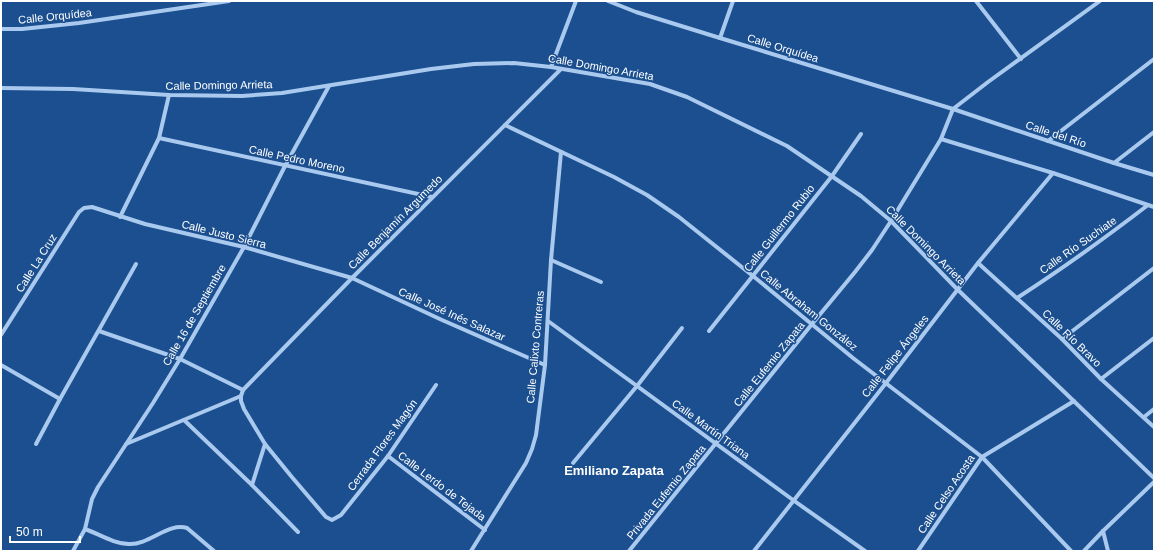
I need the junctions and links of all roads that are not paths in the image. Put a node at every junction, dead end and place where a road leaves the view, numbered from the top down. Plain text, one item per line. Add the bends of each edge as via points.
1 (229, 1) edge
2 (576, 1) edge
3 (608, 1) edge
4 (734, 1) edge
5 (976, 1) edge
6 (1100, 1) edge
7 (1, 29) edge
8 (720, 38) junction
9 (1021, 59) junction
10 (1154, 59) edge
11 (551, 67) junction
12 (561, 69) junction
13 (329, 86) junction
14 (1, 88) edge
15 (169, 95) junction
16 (952, 111) junction
17 (505, 125) junction
18 (1154, 132) edge
19 (861, 134) dead end
20 (158, 138) junction
21 (941, 139) junction
22 (1048, 141) junction
23 (560, 152) junction
24 (1114, 163) junction
25 (285, 166) junction
26 (1052, 173) junction
27 (1154, 175) edge
28 (832, 176) junction
29 (432, 197) junction
30 (1148, 205) junction
31 (92, 207) joint
32 (1154, 207) edge
33 (120, 217) junction
34 (891, 221) junction
35 (244, 247) junction
36 (551, 260) junction
37 (978, 263) junction
38 (136, 264) dead end
39 (1154, 268) edge
40 (753, 276) junction
41 (352, 278) junction
42 (601, 282) dead end
43 (957, 289) junction
44 (1017, 298) junction
45 (548, 321) junction
46 (812, 324) junction
47 (682, 328) dead end
48 (99, 331) junction
49 (709, 331) dead end
50 (1, 335) edge
51 (1154, 338) edge
52 (1062, 339) junction
53 (180, 359) junction
54 (1, 365) edge
55 (545, 365) junction
56 (1101, 379) junction
57 (886, 383) junction
58 (436, 385) dead end
59 (637, 386) junction
60 (243, 390) junction
61 (241, 396) junction
62 (60, 399) junction
63 (1074, 401) junction
64 (1154, 409) edge
65 (1144, 417) junction
66 (184, 420) junction
67 (1154, 426) edge
68 (36, 444) dead end
69 (126, 444) junction
70 (265, 444) junction
71 (716, 444) junction
72 (388, 456) junction
73 (982, 457) junction
74 (574, 463) dead end
75 (1154, 478) edge
76 (1154, 482) edge
77 (252, 485) junction
78 (793, 500) junction
79 (85, 529) junction
80 (485, 530) junction
81 (1103, 531) junction
82 (298, 532) dead end
83 (74, 551) edge
84 (214, 551) edge
85 (471, 551) edge
86 (630, 551) edge
87 (754, 551) edge
88 (865, 551) edge
89 (918, 551) edge
90 (1071, 551) edge
91 (1084, 551) edge
92 (1108, 551) edge

1 - 7 street, Calle Orquídea via 79,23
2 - 11 street
3 - 8 street, Calle Orquídea
4 - 8 street
5 - 9 street
6 - 9 street
8 - 16 street, Calle Orquídea
9 - 16 street
10 - 22 street
11 - 12 street, Calle Domingo Arrieta
11 - 13 street, Calle Domingo Arrieta via 474,64
12 - 17 street, Calle Benjamín Argumedo
12 - 28 street, Calle Domingo Arrieta via 650,84 687,97 786,146
13 - 15 street, Calle Domingo Arrieta via 242,96
13 - 25 street, Calle 16 de Septiembre
14 - 15 street, Calle Domingo Arrieta via 80,89
15 - 20 street
16 - 21 street, Calle Eufemio Zapata
16 - 22 street, Calle del Río
17 - 23 street, Calle Abraham González
17 - 29 street, Calle Benjamín Argumedo
18 - 24 street
19 - 28 street, Calle Guillermo Rubio
20 - 25 street, Calle Pedro Moreno
20 - 33 street
21 - 26 street
21 - 34 street, Calle Eufemio Zapata
22 - 24 street, Calle del Río
23 - 36 street, Calle Calixto Contreras
23 - 40 street, Calle Abraham González via 647,195
24 - 27 street, Calle del Río
25 - 29 street, Calle Pedro Moreno
25 - 35 street, Calle 16 de Septiembre
26 - 30 street
26 - 37 street, Calle Felipe Ángeles
28 - 34 street, Calle Domingo Arrieta
28 - 40 street, Calle Guillermo Rubio
29 - 41 street, Calle Benjamín Argumedo
30 - 32 street
30 - 44 street, Calle Río Suchiate via 1099,243
31 - 33 street, Calle Justo Sierra
31 - 50 street, Calle La Cruz via 79,212
33 - 35 street, Calle Justo Sierra
34 - 43 street, Calle Domingo Arrieta
34 - 46 street, Calle Eufemio Zapata via 872,250
35 - 41 street, Calle Justo Sierra
35 - 53 street, Calle 16 de Septiembre
36 - 42 street
36 - 45 street, Calle Calixto Contreras
37 - 43 street, Calle Felipe Ángeles
37 - 44 street, Calle Río Bravo
38 - 48 street
39 - 52 street
40 - 46 street, Calle Abraham González
40 - 49 street, Calle Guillermo Rubio
41 - 55 street, Calle José Inés Salazar
41 - 60 street, Calle Benjamín Argumedo
43 - 57 street, Calle Felipe Ángeles
43 - 63 street, Calle Domingo Arrieta
44 - 52 street, Calle Río Bravo
45 - 55 street, Calle Calixto Contreras
45 - 59 street, Calle Martín Triana
46 - 57 street, Calle Abraham González
46 - 71 street, Calle Eufemio Zapata
47 - 59 street
48 - 53 street
48 - 62 street
51 - 56 street
52 - 56 street, Calle Río Bravo
53 - 60 street
53 - 69 street, Calle 16 de Septiembre
54 - 62 street
55 - 80 street, Calle Calixto Contreras via 532,449
56 - 65 street, Calle Río Bravo
57 - 73 street, Calle Abraham González
57 - 78 street, Calle Felipe Ángeles
58 - 72 street, Cerrada Flores Magón
59 - 71 street, Calle Martín Triana
59 - 74 street
60 - 61 street
61 - 66 street
61 - 70 street via 244,409
62 - 68 street
63 - 73 street, Calle Celso Acosta
63 - 75 street, Calle Domingo Arrieta
64 - 65 street
65 - 67 street, Calle Río Bravo
66 - 69 street
66 - 77 street
69 - 79 street, Calle 16 de Septiembre via 98,486
70 - 72 street, Cerrada Flores Magón via 326,517 332,520 341,515
70 - 77 street
71 - 78 street, Calle Martín Triana
71 - 86 street, Privada Eufemio Zapata
72 - 80 street, Calle Lerdo de Tejada
73 - 89 street, Calle Celso Acosta
73 - 90 street, Calle Abraham González
76 - 81 street
77 - 82 street
78 - 87 street, Calle Felipe Ángeles
78 - 88 street, Calle Martín Triana
79 - 83 street, Calle 16 de Septiembre
79 - 84 street via 118,543 130,544 153,538 178,526 187,528
80 - 85 street, Calle Calixto Contreras
81 - 91 street
81 - 92 street

